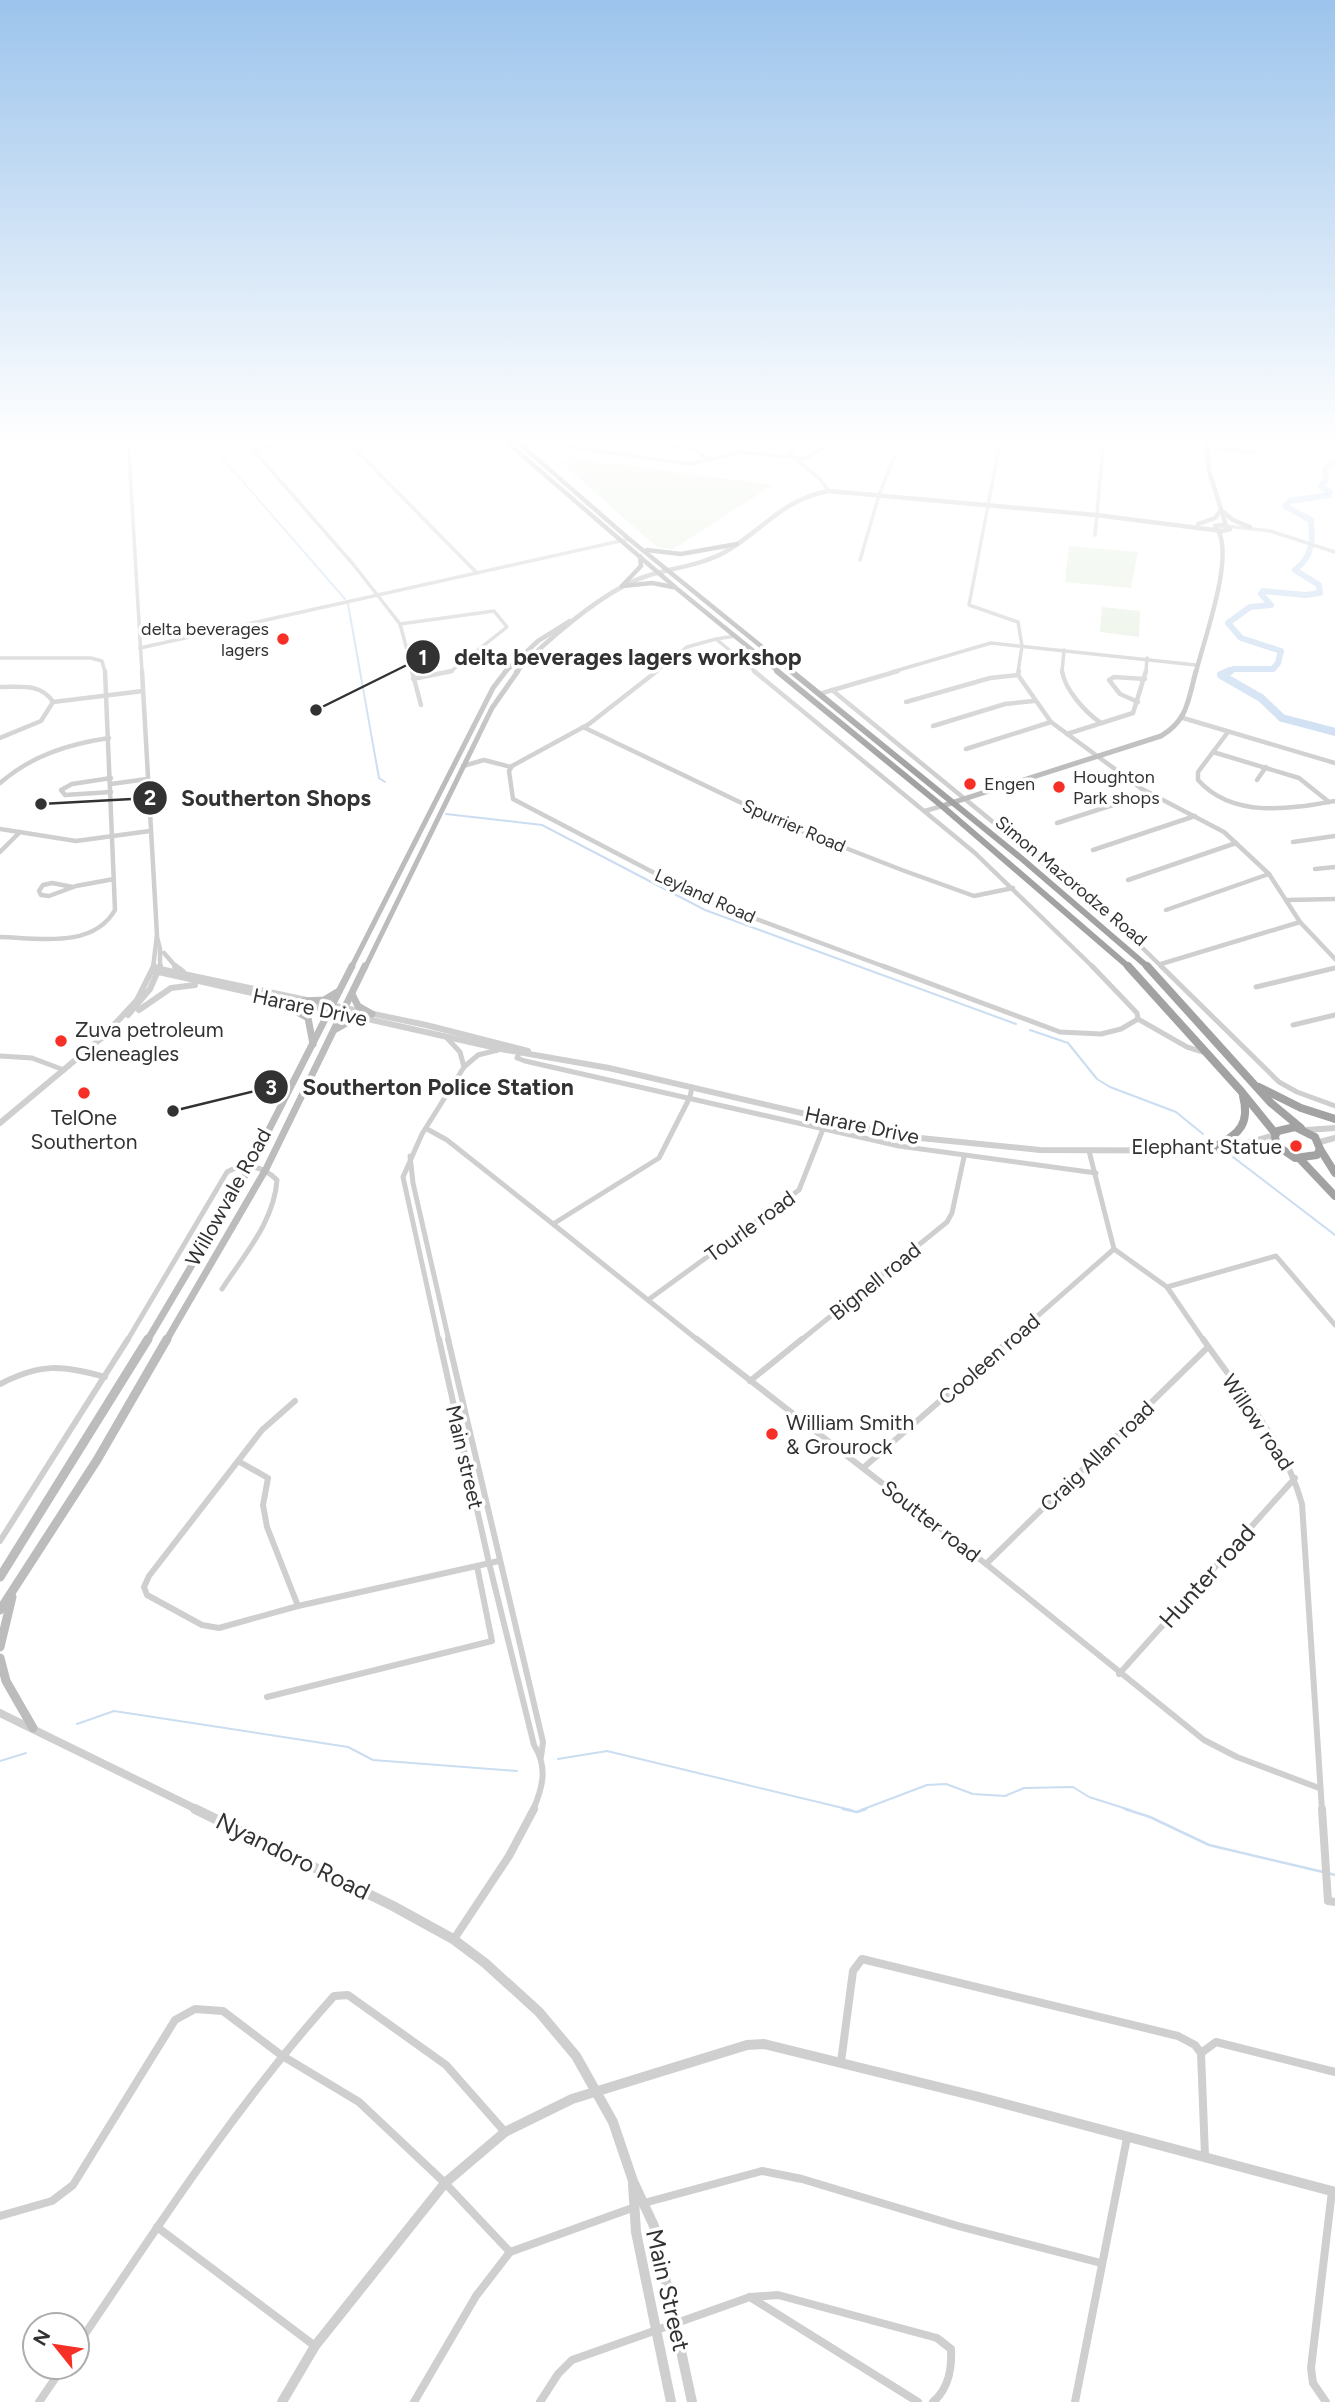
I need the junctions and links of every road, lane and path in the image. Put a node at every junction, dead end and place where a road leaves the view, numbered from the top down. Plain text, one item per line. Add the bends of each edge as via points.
1 (135, 549) edge
2 (340, 549) edge
3 (453, 549) edge
4 (581, 549) edge
5 (632, 549) edge
6 (641, 549) edge
7 (647, 549) edge
8 (717, 549) edge
9 (728, 549) edge
10 (863, 549) edge
11 (979, 549) edge
12 (1223, 549) edge
13 (640, 556) junction
14 (860, 560) dead end
15 (665, 572) junction
16 (477, 573) junction
17 (622, 586) junction
18 (676, 588) junction
19 (378, 594) junction
20 (577, 618) junction
21 (400, 624) junction
22 (735, 636) junction
23 (716, 639) junction
24 (1022, 646) junction
25 (141, 648) junction
26 (1064, 650) junction
27 (0, 658) edge
28 (1147, 658) junction
29 (1196, 665) junction
30 (1018, 674) junction
31 (413, 679) junction
32 (1145, 679) junction
33 (0, 687) edge
34 (832, 690) junction
35 (143, 691) junction
36 (818, 694) junction
37 (108, 696) junction
38 (1034, 701) junction
39 (52, 702) junction
40 (906, 702) dead end
41 (1138, 702) junction
42 (421, 705) dead end
43 (1183, 718) junction
44 (1051, 722) junction
45 (1101, 723) junction
46 (933, 726) dead end
47 (583, 727) junction
48 (1228, 732) junction
49 (1067, 734) junction
50 (0, 738) edge
51 (109, 738) junction
52 (966, 749) dead end
53 (1213, 752) junction
54 (468, 755) junction
55 (1100, 757) junction
56 (484, 760) junction
57 (1335, 763) edge
58 (463, 766) junction
59 (1266, 767) junction
60 (511, 768) junction
61 (147, 779) junction
62 (1257, 780) dead end
63 (111, 781) junction
64 (0, 783) edge
65 (111, 792) junction
66 (1150, 793) junction
67 (964, 799) junction
68 (1335, 801) edge
69 (1329, 802) junction
70 (953, 803) junction
71 (942, 806) junction
72 (925, 811) junction
73 (1195, 817) junction
74 (994, 822) junction
75 (1057, 823) dead end
76 (983, 827) junction
77 (0, 829) edge
78 (149, 831) junction
79 (20, 832) junction
80 (1335, 836) edge
81 (112, 837) junction
82 (1293, 842) dead end
83 (1236, 843) junction
84 (1093, 850) dead end
85 (0, 852) edge
86 (1335, 867) edge
87 (1315, 869) dead end
88 (1269, 874) junction
89 (114, 879) junction
90 (1128, 880) dead end
91 (73, 887) junction
92 (1013, 888) junction
93 (1335, 899) edge
94 (1288, 900) junction
95 (1166, 910) dead end
96 (1300, 922) junction
97 (106, 923) joint
98 (157, 935) junction
99 (0, 937) edge
100 (163, 952) junction
101 (1335, 958) edge
102 (1161, 964) junction
103 (1335, 968) edge
104 (157, 971) junction
105 (192, 976) junction
106 (204, 984) junction
107 (343, 987) junction
108 (1256, 987) dead end
109 (352, 993) junction
110 (276, 1000) junction
111 (304, 1001) junction
112 (332, 1009) junction
113 (344, 1012) junction
114 (372, 1014) junction
115 (1335, 1015) edge
116 (126, 1018) junction
117 (365, 1019) junction
118 (1139, 1019) junction
119 (1293, 1025) dead end
120 (335, 1029) junction
121 (445, 1037) junction
122 (102, 1038) junction
123 (313, 1044) junction
124 (501, 1049) junction
125 (519, 1052) junction
126 (1208, 1054) junction
127 (544, 1055) junction
128 (0, 1056) edge
129 (464, 1067) junction
130 (64, 1070) junction
131 (1254, 1084) junction
132 (692, 1087) junction
133 (1241, 1091) junction
134 (690, 1097) junction
135 (1335, 1106) edge
136 (1335, 1119) edge
137 (0, 1123) edge
138 (1335, 1128) edge
139 (426, 1129) junction
140 (822, 1129) junction
141 (1303, 1129) junction
142 (1275, 1134) junction
143 (1335, 1138) edge
144 (1216, 1146) junction
145 (1320, 1146) junction
146 (1185, 1150) junction
147 (1280, 1150) junction
148 (1089, 1151) junction
149 (410, 1155) junction
150 (964, 1157) junction
151 (1299, 1158) junction
152 (250, 1167) junction
153 (266, 1169) junction
154 (1335, 1173) edge
155 (1096, 1174) junction
156 (1335, 1196) edge
157 (553, 1224) junction
158 (1114, 1249) junction
159 (1167, 1287) junction
160 (222, 1289) dead end
161 (648, 1300) junction
162 (1335, 1325) edge
163 (1208, 1348) junction
164 (105, 1377) junction
165 (750, 1381) junction
166 (0, 1384) edge
167 (295, 1401) dead end
168 (238, 1461) junction
169 (863, 1468) junction
170 (1295, 1478) junction
171 (0, 1541) edge
172 (499, 1561) junction
173 (489, 1563) junction
174 (986, 1564) junction
175 (477, 1566) junction
176 (0, 1577) edge
177 (14, 1589) junction
178 (298, 1606) junction
179 (0, 1610) edge
180 (0, 1647) edge
181 (0, 1658) edge
182 (1119, 1674) junction
183 (267, 1697) dead end
184 (0, 1713) edge
185 (33, 1728) junction
186 (541, 1757) junction
187 (1319, 1788) junction
188 (1335, 1902) edge
189 (453, 1940) junction
190 (561, 2036) joint
191 (1201, 2053) junction
192 (281, 2055) junction
193 (841, 2062) junction
194 (1335, 2071) edge
195 (596, 2091) junction
196 (505, 2132) junction
197 (1128, 2134) junction
198 (1205, 2156) junction
199 (445, 2183) junction
200 (1333, 2192) edge
201 (640, 2204) junction
202 (0, 2216) edge
203 (157, 2227) junction
204 (510, 2252) junction
205 (1101, 2263) junction
206 (750, 2297) junction
207 (677, 2323) junction
208 (91, 2325) edge
209 (657, 2330) junction
210 (315, 2346) junction
211 (53, 2381) edge
212 (39, 2402) edge
213 (282, 2402) edge
214 (414, 2402) edge
215 (540, 2402) edge
216 (671, 2402) edge
217 (692, 2402) edge
218 (918, 2402) edge
219 (933, 2402) edge
220 (1075, 2402) edge
221 (1326, 2402) edge

1 - 25 street
2 - 19 street
3 - 16 street
4 - 16 street
5 - 13 highway, Simon Mazorodze Road
6 - 15 highway
7 - 8 highway via 681,555
9 - 15 main road, Willowvale Road via 709,560
10 - 14 street
11 - 24 street via 969,605 1018,622
12 - 29 main road via 1224,563
13 - 15 highway, Simon Mazorodze Road
13 - 17 highway via 641,566
15 - 17 main road, Willowvale Road
15 - 18 highway, Simon Mazorodze Road
15 - 36 highway, Simon Mazorodze Road
16 - 19 street
17 - 18 highway via 652,583
17 - 20 main road, Willowvale Road
18 - 22 highway, Simon Mazorodze Road
19 - 21 street
19 - 25 street
20 - 54 main road, Willowvale Road via 508,680
20 - 107 main road, Willowvale Road via 527,651 494,688
21 - 31 street
21 - 31 street via 487,610 494,611 507,627 449,673
22 - 23 street
22 - 71 highway, Simon Mazorodze Road
23 - 47 street via 687,647
23 - 72 street
24 - 26 street
24 - 30 street
24 - 34 street via 985,645
25 - 35 street
26 - 28 street
26 - 45 street via 1064,679 1088,713
27 - 37 street via 97,659 106,669
28 - 29 street
28 - 32 street
29 - 43 main road
30 - 38 street
30 - 40 street
31 - 42 street
32 - 41 street
32 - 41 street via 1118,676 1109,680 1119,693
33 - 39 street via 39,689 47,692
34 - 36 street
34 - 67 street
35 - 37 street
35 - 61 street
36 - 70 highway, Simon Mazorodze Road
37 - 39 street
37 - 51 street
38 - 44 street
38 - 46 street via 1005,704
39 - 50 street via 41,721
41 - 45 street via 1128,716
43 - 48 street
43 - 55 main road via 1167,733
44 - 49 street
44 - 52 street
45 - 49 street
47 - 60 street
47 - 92 street, Spurrier Road via 794,828 963,893 980,896
48 - 53 street
48 - 57 street
49 - 55 street
51 - 63 street
51 - 64 street via 45,755
53 - 59 street
53 - 69 street via 1198,772 1198,780 1232,802 1276,811
54 - 56 street
54 - 58 main road, Willowvale Road
55 - 66 street
55 - 67 main road
56 - 58 street
56 - 60 street
58 - 109 main road, Willowvale Road
59 - 62 street
59 - 69 street via 1306,781
60 - 118 street, Leyland Road via 511,794 517,802 724,908 1060,1032 1093,1035
61 - 63 street
61 - 78 street
63 - 65 street
63 - 65 street via 72,784 61,790 72,796
65 - 81 street
66 - 73 street
66 - 75 street
67 - 70 main road
67 - 74 street
68 - 69 street
70 - 71 main road
70 - 76 highway, Simon Mazorodze Road
71 - 72 street
71 - 126 highway, Simon Mazorodze Road via 1129,967
72 - 92 street
73 - 83 street
73 - 84 street
74 - 76 street
74 - 102 street
76 - 131 highway, Simon Mazorodze Road via 1150,969
77 - 79 street
78 - 81 street
78 - 98 street
79 - 81 street via 76,841
79 - 85 street
80 - 82 street
81 - 89 street
83 - 88 street
83 - 90 street
86 - 87 street
88 - 94 street
88 - 95 street
89 - 91 street
89 - 97 street via 115,910
91 - 91 street via 52,883 39,891 49,896
92 - 118 street via 1112,985
93 - 94 street
94 - 96 street
96 - 101 street
96 - 102 street
97 - 99 street via 70,938
98 - 100 street
98 - 104 street
100 - 104 street
100 - 105 street via 173,965
102 - 135 street via 1279,1082
103 - 108 street
104 - 105 street, Harare Drive
104 - 106 street, Harare Drive
104 - 116 street via 146,998
104 - 122 street
105 - 111 street, Harare Drive
106 - 110 street, Harare Drive
106 - 116 street via 171,988
107 - 111 main road via 324,1000
107 - 112 main road, Willowvale Road
109 - 113 main road, Willowvale Road
109 - 114 main road via 358,1006
110 - 112 street, Harare Drive
110 - 123 main road via 308,1018
111 - 112 street, Harare Drive
112 - 113 street, Harare Drive
112 - 123 main road, Willowvale Road
113 - 114 street, Harare Drive
113 - 117 street, Harare Drive
113 - 120 main road, Willowvale Road
114 - 127 street, Harare Drive
115 - 119 street
116 - 122 street
117 - 120 main road
117 - 121 street, Harare Drive
118 - 126 street via 1184,1048
120 - 153 main road, Willowvale Road
121 - 124 street, Harare Drive
121 - 129 street via 460,1052
122 - 130 street
123 - 152 main road, Willowvale Road
124 - 125 street, Harare Drive
124 - 129 street via 478,1055
125 - 127 street, Harare Drive
125 - 134 street via 517,1058 525,1061
126 - 133 highway, Simon Mazorodze Road
127 - 132 street, Harare Drive
128 - 130 street via 32,1058
129 - 139 street, Main street
130 - 137 street
131 - 136 highway
131 - 141 highway, Simon Mazorodze Road
132 - 134 street
132 - 148 street, Harare Drive via 900,1136 974,1146
133 - 142 highway, Simon Mazorodze Road
133 - 144 highway via 1247,1111 1244,1128
134 - 140 street
134 - 157 street via 659,1158
138 - 141 street
139 - 149 street, Main street
139 - 157 street, Soutter road via 447,1140
140 - 150 street
140 - 161 street, Tourle road via 799,1191
141 - 142 highway via 1285,1128
141 - 145 highway, Simon Mazorodze Road
142 - 144 street, Harare Drive
142 - 147 highway, Simon Mazorodze Road
143 - 145 street
144 - 146 street, Harare Drive
145 - 151 highway via 1313,1157
145 - 154 highway, Simon Mazorodze Road
146 - 147 street, Harare Drive
146 - 148 street, Harare Drive
147 - 151 highway
148 - 155 street
149 - 172 street, Main street
149 - 173 street, Main street via 403,1185
150 - 155 street
150 - 165 street, Bignell road via 947,1222
151 - 156 highway
152 - 153 street
152 - 164 street via 234,1166 223,1179
152 - 176 main road, Willowvale Road via 180,1289
153 - 160 street via 277,1180 271,1210
153 - 177 main road, Willowvale Road via 97,1460
155 - 158 street
157 - 161 street, Soutter road
158 - 159 street, Willow road
158 - 169 street, Cooleen road
159 - 162 street via 1276,1256
159 - 163 street, Willow road
161 - 165 street, Soutter road
163 - 170 street, Willow road
163 - 174 street, Craig Allan road
164 - 166 street via 54,1364
164 - 171 street
165 - 169 street, Soutter road
167 - 168 street via 271,1420
168 - 178 street via 268,1478 265,1520
168 - 178 street via 149,1576 145,1590 153,1599 211,1627
169 - 174 street, Soutter road
170 - 182 street, Hunter road
170 - 187 street, Willow road via 1302,1504
172 - 173 street
172 - 186 street, Main street via 543,1742
173 - 175 street
173 - 186 street, Main street via 534,1745
174 - 182 street, Soutter road
175 - 178 street
175 - 183 street via 492,1641
177 - 179 main road, Willowvale Road
177 - 180 main road
181 - 185 main road via 6,1681
182 - 187 street, Soutter road via 1219,1749
184 - 185 street, Nyandoro Road
185 - 189 street, Nyandoro Road via 304,1860
186 - 189 street, Main street via 543,1785 522,1835
187 - 188 street, Willow road via 1328,1901
189 - 190 street, Nyandoro Road via 516,1989
190 - 195 street, Main Street
191 - 193 street via 1178,2036 862,1959 853,1971
191 - 194 street via 1216,2042
191 - 198 street
192 - 196 street via 327,2001 348,1995 446,2065
192 - 199 street via 365,2106
192 - 202 street via 223,2011 184,2013 175,2020 73,2185 52,2201
192 - 203 street
193 - 195 street via 764,2044 747,2045
193 - 197 street
195 - 196 street via 554,2106
195 - 201 street, Main Street via 613,2122
196 - 199 street
197 - 198 street
197 - 205 street
198 - 200 street
199 - 204 street
199 - 210 street
200 - 221 street via 1311,2368 1313,2383
201 - 204 street
201 - 205 street via 762,2171
201 - 207 street, Main Street via 654,2226
201 - 209 street, Main Street via 636,2232
203 - 208 street
203 - 210 street
204 - 214 street via 476,2296
205 - 220 street
206 - 207 street
206 - 218 street
206 - 219 street via 778,2295 937,2338 951,2349 952,2365 945,2389
207 - 209 street
207 - 217 street, Main Street
209 - 215 street via 572,2360
209 - 216 street, Main Street
210 - 213 street
211 - 212 street

